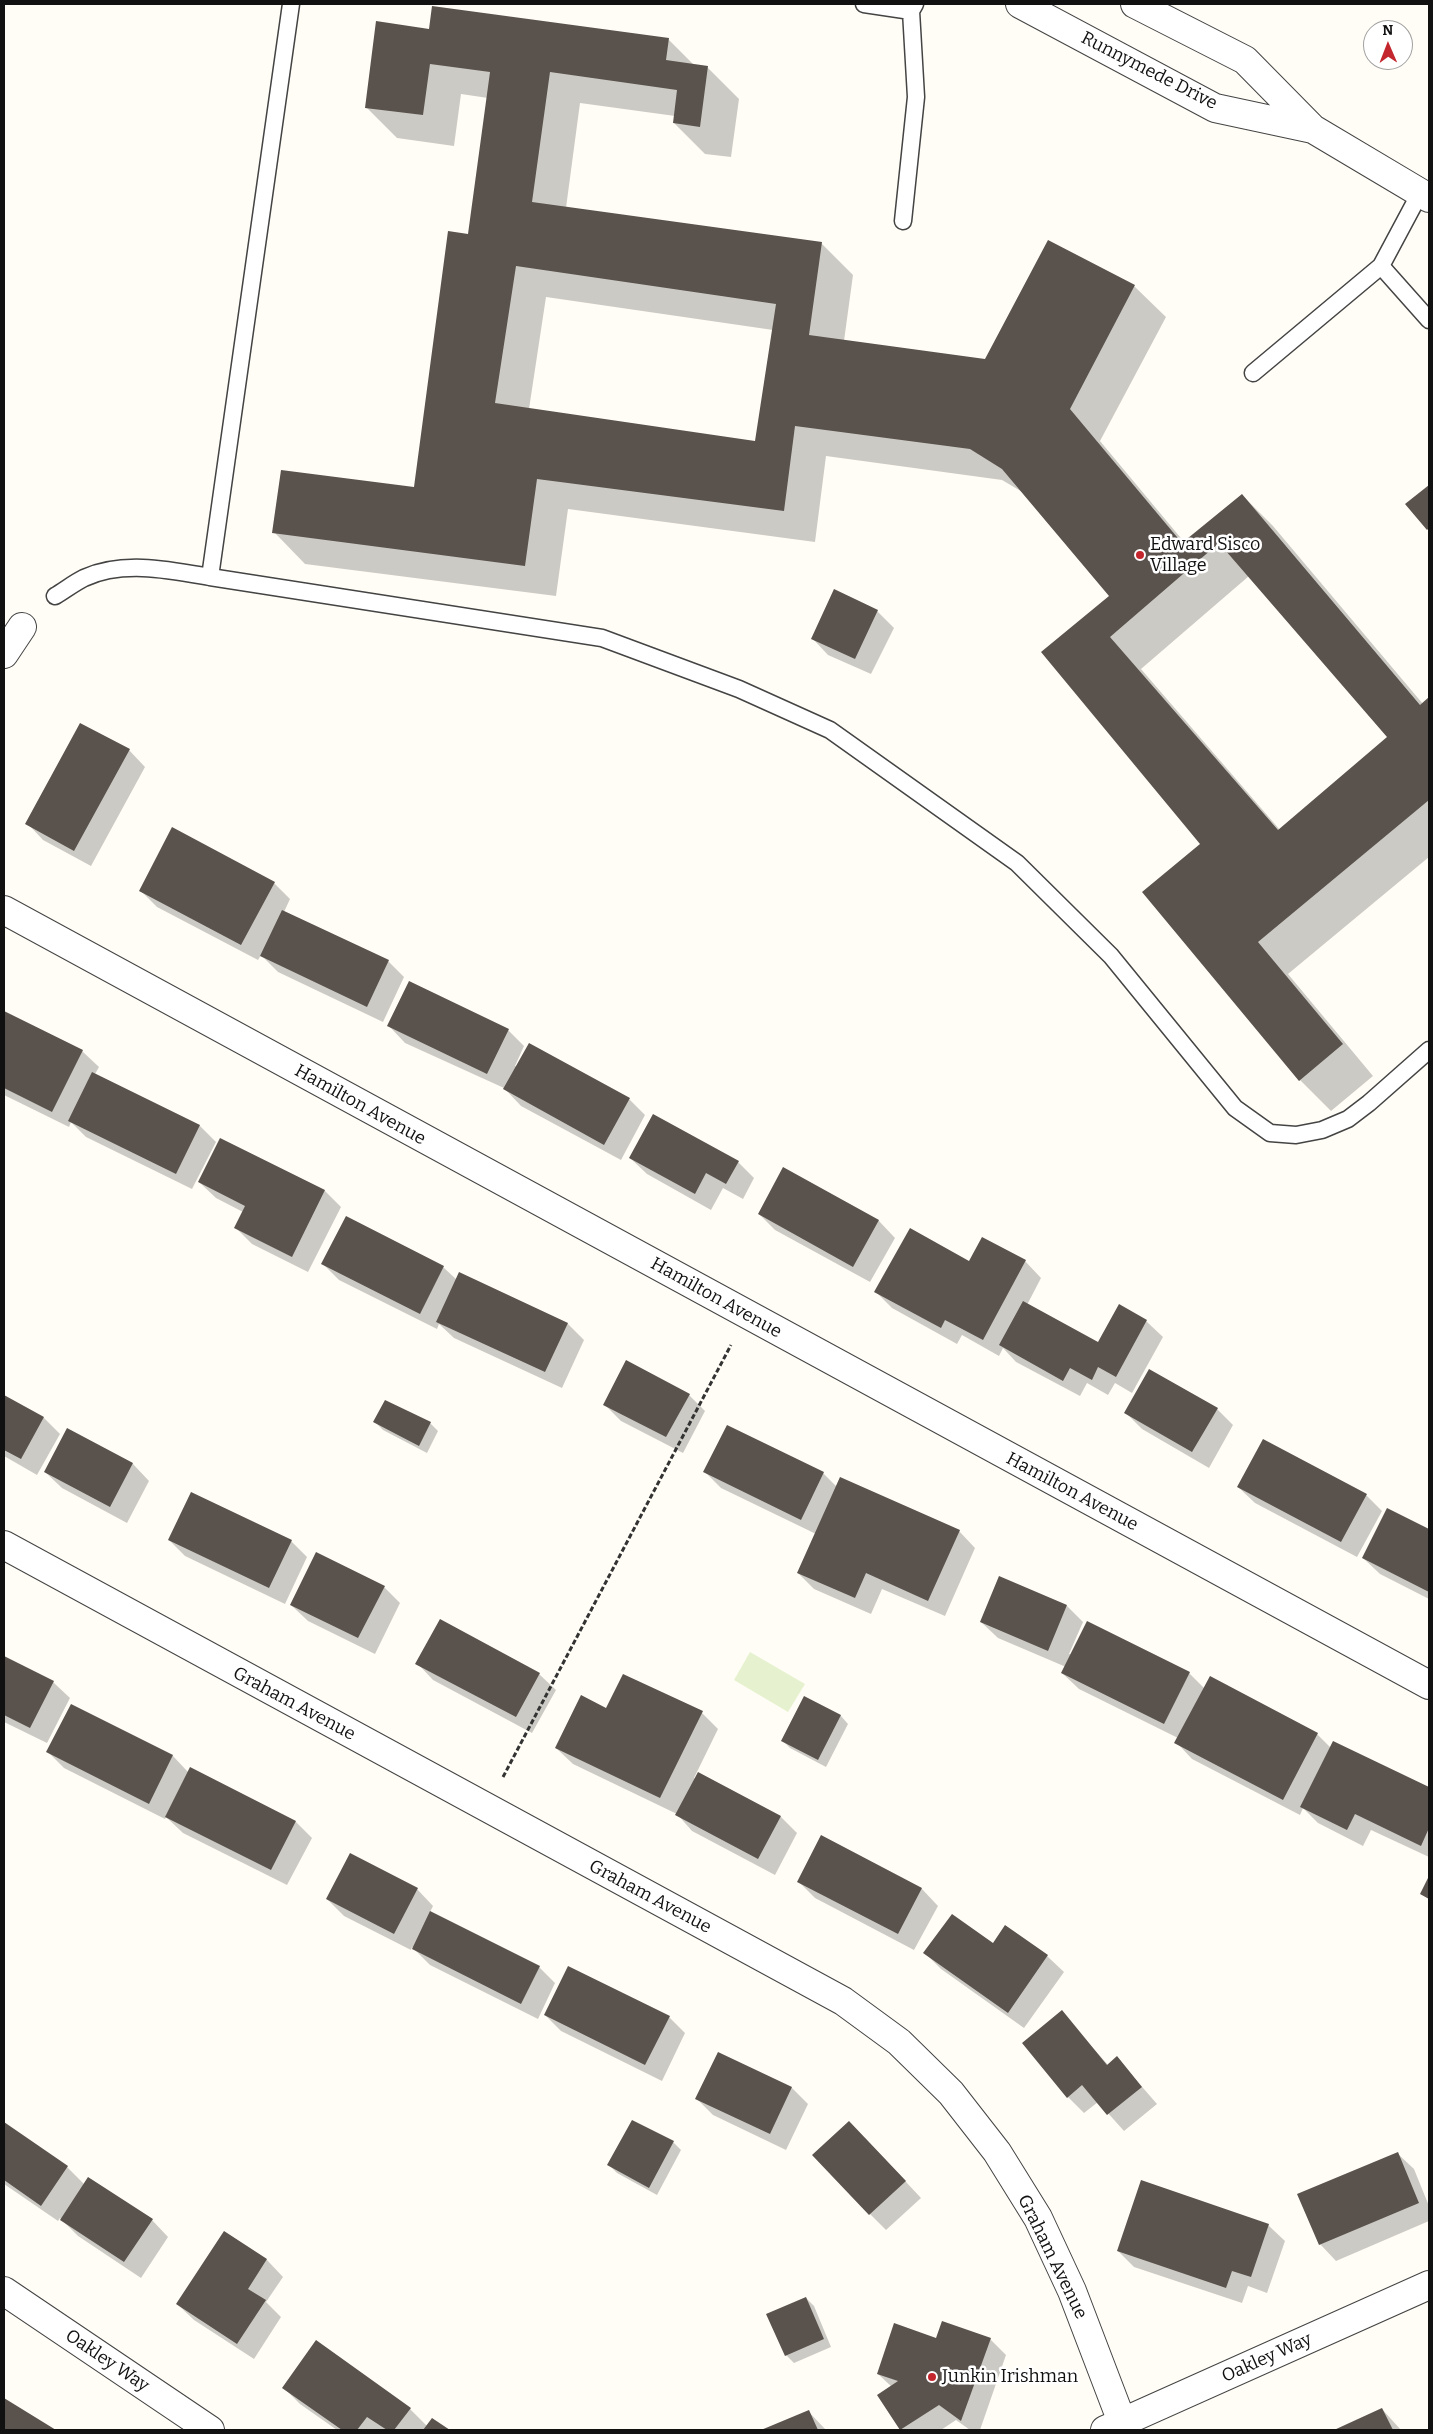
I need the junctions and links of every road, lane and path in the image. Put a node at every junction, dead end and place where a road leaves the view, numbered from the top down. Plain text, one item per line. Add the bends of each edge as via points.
1 (291, 4) edge
2 (864, 4) edge
3 (1020, 4) edge
4 (1135, 4) edge
5 (913, 7) edge
6 (1313, 129) junction
7 (1425, 196) edge
8 (904, 221) dead end
9 (1381, 266) junction
10 (1429, 320) edge
11 (1253, 373) dead end
12 (210, 577) junction
13 (55, 596) dead end
14 (22, 627) dead end
15 (4, 654) edge
16 (4, 910) edge
17 (1429, 1050) edge
18 (747, 1315) junction
19 (4, 1545) edge
20 (1429, 1685) edge
21 (486, 1808) junction
22 (1429, 2285) edge
23 (4, 2291) edge
24 (1113, 2426) edge
25 (210, 2430) edge

1 - 12 lane
2 - 5 lane
3 - 6 street, Runnymede Drive via 1215,108
4 - 6 street, Runnymede Drive via 1245,60
5 - 8 lane via 916,97
6 - 7 street, Runnymede Drive
7 - 9 lane
9 - 10 lane
9 - 11 lane
12 - 13 lane via 151,568 116,570 85,578
12 - 17 lane via 602,638 739,689 830,730 1017,863 1111,956 1235,1108 1270,1133 1296,1135 1322,1130 1348,1119
14 - 15 street
16 - 18 street, Hamilton Avenue
18 - 20 street, Hamilton Avenue
18 - 21 path
19 - 21 street, Graham Avenue
21 - 24 street, Graham Avenue via 843,2001 899,2042 950,2093 997,2152 1038,2218 1072,2291
22 - 24 street, Oakley Way
23 - 25 street, Oakley Way

